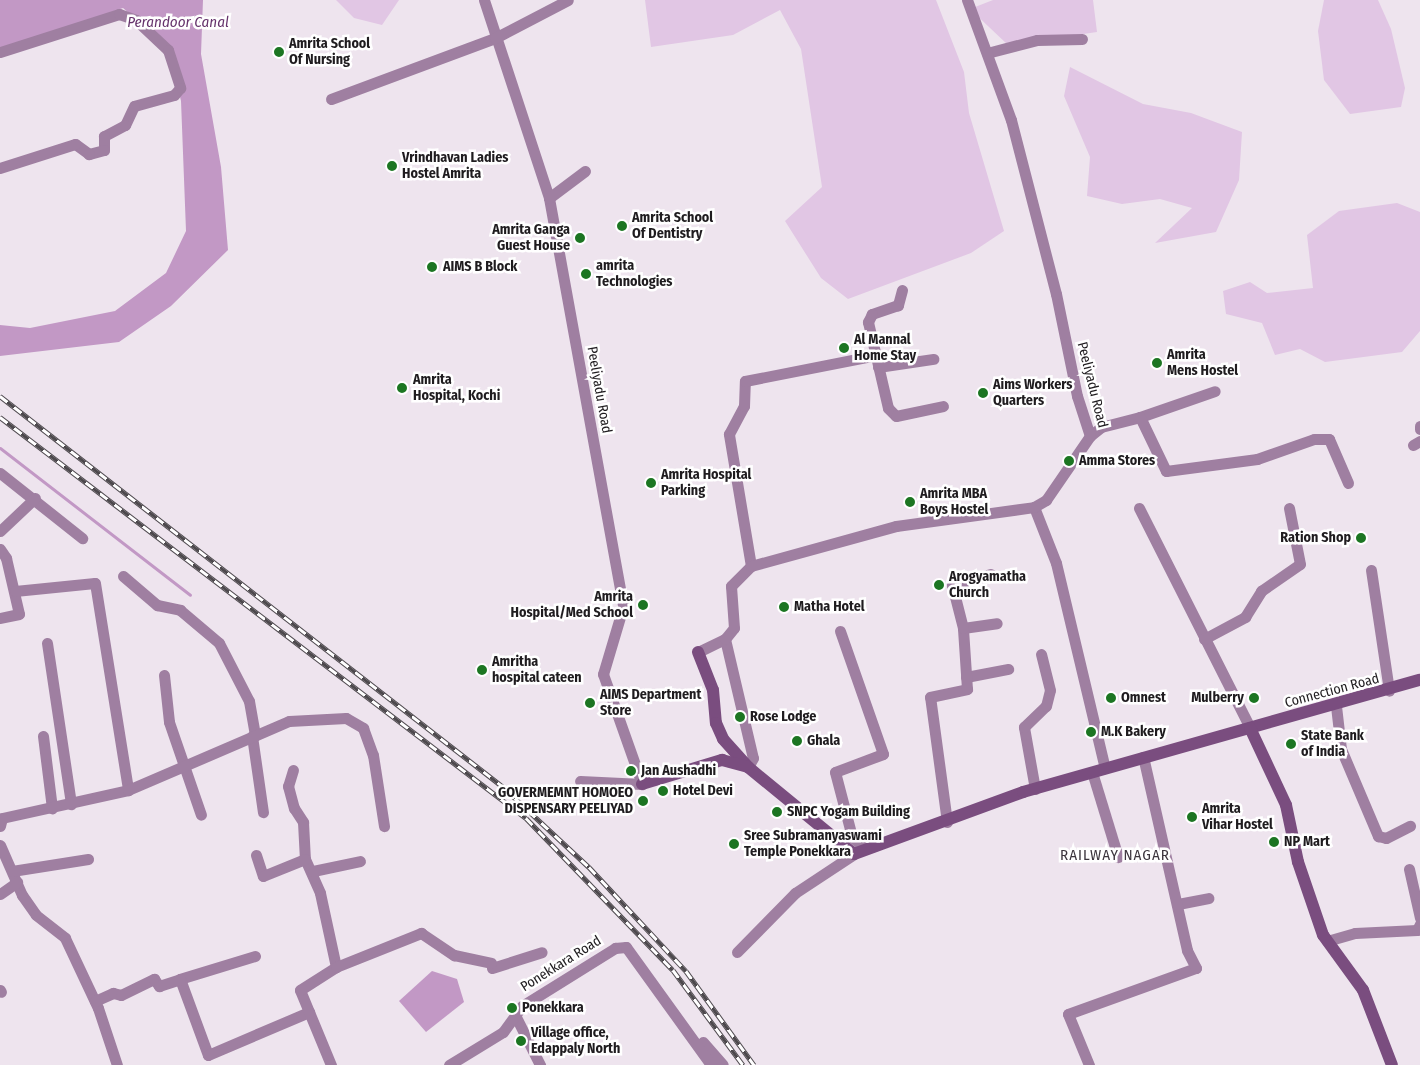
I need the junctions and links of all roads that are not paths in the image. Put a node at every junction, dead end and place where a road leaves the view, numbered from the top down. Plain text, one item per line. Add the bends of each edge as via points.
1 (484, 0) edge
2 (568, 0) edge
3 (967, 0) edge
4 (495, 38) junction
5 (1082, 38) dead end
6 (0, 52) edge
7 (988, 54) junction
8 (331, 99) dead end
9 (0, 168) edge
10 (585, 171) dead end
11 (550, 198) junction
12 (902, 290) dead end
13 (874, 356) junction
14 (933, 359) dead end
15 (878, 368) junction
16 (1215, 391) dead end
17 (943, 406) dead end
18 (1140, 417) junction
19 (1090, 436) junction
20 (0, 473) edge
21 (1348, 483) dead end
22 (35, 498) junction
23 (1034, 507) junction
24 (1139, 508) dead end
25 (1290, 508) dead end
26 (0, 531) edge
27 (82, 538) dead end
28 (0, 550) edge
29 (751, 566) junction
30 (1371, 570) dead end
31 (990, 574) dead end
32 (123, 576) dead end
33 (15, 591) junction
34 (0, 618) edge
35 (997, 623) dead end
36 (963, 628) junction
37 (840, 631) dead end
38 (725, 638) junction
39 (1204, 639) junction
40 (47, 643) dead end
41 (698, 652) joint
42 (1041, 654) dead end
43 (1008, 669) dead end
44 (164, 675) dead end
45 (966, 677) junction
46 (1420, 680) edge
47 (1389, 691) junction
48 (1336, 706) junction
49 (1250, 728) junction
50 (42, 736) dead end
51 (253, 736) junction
52 (1143, 757) junction
53 (182, 766) junction
54 (748, 767) junction
55 (1105, 768) junction
56 (293, 770) dead end
57 (1092, 772) junction
58 (580, 782) dead end
59 (642, 784) junction
60 (1035, 789) junction
61 (128, 790) junction
62 (71, 804) junction
63 (52, 808) junction
64 (263, 812) dead end
65 (201, 815) dead end
66 (1, 820) edge
67 (947, 822) junction
68 (384, 826) dead end
69 (1410, 826) dead end
70 (0, 845) edge
71 (860, 852) junction
72 (256, 854) dead end
73 (1118, 857) dead end
74 (88, 859) dead end
75 (305, 859) junction
76 (360, 861) dead end
77 (1409, 869) dead end
78 (313, 871) junction
79 (14, 877) junction
80 (0, 894) edge
81 (1208, 898) dead end
82 (1178, 904) junction
83 (1420, 918) edge
84 (1420, 924) edge
85 (1327, 940) junction
86 (542, 952) dead end
87 (737, 952) dead end
88 (255, 956) dead end
89 (336, 967) junction
90 (180, 979) junction
91 (664, 994) junction
92 (95, 1001) junction
93 (309, 1012) junction
94 (516, 1017) junction
95 (117, 1065) edge
96 (331, 1065) edge
97 (449, 1065) edge
98 (540, 1065) edge
99 (711, 1065) edge
100 (723, 1065) edge
101 (1089, 1065) edge
102 (1392, 1065) edge

1 - 4 street, Peeliyadu Road
2 - 4 street
3 - 7 street, Peeliyadu Road
4 - 8 street
4 - 11 street, Peeliyadu Road
5 - 7 street via 1037,40
6 - 9 street via 119,14 136,20 168,50 180,88 174,95 134,106 125,125 104,136 104,150 89,154 75,144
7 - 19 street, Peeliyadu Road via 1010,120 1056,294 1077,396
10 - 11 street
11 - 59 street, Peeliyadu Road via 623,607 603,674
12 - 13 street via 898,305 870,317
13 - 15 street
13 - 29 street via 745,381 744,406 729,434
14 - 15 street
15 - 17 street via 888,408 896,416
16 - 18 street
18 - 19 street via 1101,427
18 - 21 street via 1166,471 1258,458 1314,439 1329,439
19 - 23 street, Peeliyadu Road via 1046,500
20 - 22 street
22 - 26 street
22 - 27 street
23 - 29 street via 896,526 843,537
23 - 55 street via 1058,570
24 - 39 street
25 - 39 street via 1300,564 1261,591 1245,617
28 - 33 street
29 - 38 street via 731,586 734,628
30 - 47 street
31 - 36 street via 952,585
32 - 51 street via 157,605 180,610 219,643 249,701
33 - 34 street via 19,614
33 - 61 street via 95,583
35 - 36 street
36 - 45 street
37 - 71 street via 883,754 835,772 852,837
38 - 41 street
38 - 54 street via 753,758
39 - 49 street
40 - 62 street
41 - 54 street via 713,690 716,723 723,739
42 - 60 street via 1050,690 1046,706 1024,728
43 - 45 street
44 - 53 street via 169,722
45 - 67 street via 967,688 930,697
46 - 47 street, Connection Road
47 - 48 street, Connection Road
48 - 49 street, Connection Road
48 - 69 street via 1341,748 1376,831 1386,838
49 - 52 street, Connection Road
49 - 85 street via 1286,805 1298,862
50 - 63 street
51 - 53 street
51 - 64 street
51 - 68 street via 289,721 346,718 363,728 373,755
52 - 55 street, Connection Road
52 - 82 street
53 - 61 street
53 - 65 street
54 - 59 street via 722,760
54 - 71 street
55 - 57 street, Connection Road
56 - 75 street via 288,786 303,822
57 - 60 street, Connection Road
57 - 73 street
58 - 59 street
60 - 67 street, Connection Road
61 - 62 street
62 - 63 street
63 - 66 street
67 - 71 street, Connection Road
70 - 79 street
71 - 87 street via 795,893
72 - 75 street via 263,876
74 - 79 street
75 - 78 street
76 - 78 street
77 - 83 street
78 - 89 street
79 - 80 street
79 - 92 street via 36,914 65,938
81 - 82 street
82 - 101 street via 1196,968 1068,1014
84 - 85 street via 1417,930 1348,934
85 - 102 street via 1363,990
86 - 89 street via 492,965 454,955 421,933
88 - 90 street
89 - 93 street via 300,990
90 - 92 street via 159,986 154,979 121,995 113,993
90 - 93 street via 208,1055
91 - 94 street, Ponekkara Road via 626,947 615,948 522,1006
91 - 99 street, Ponekkara Road
91 - 100 street
92 - 95 street
93 - 96 street
94 - 97 street, Ponekkara Road via 497,1036
94 - 98 street

